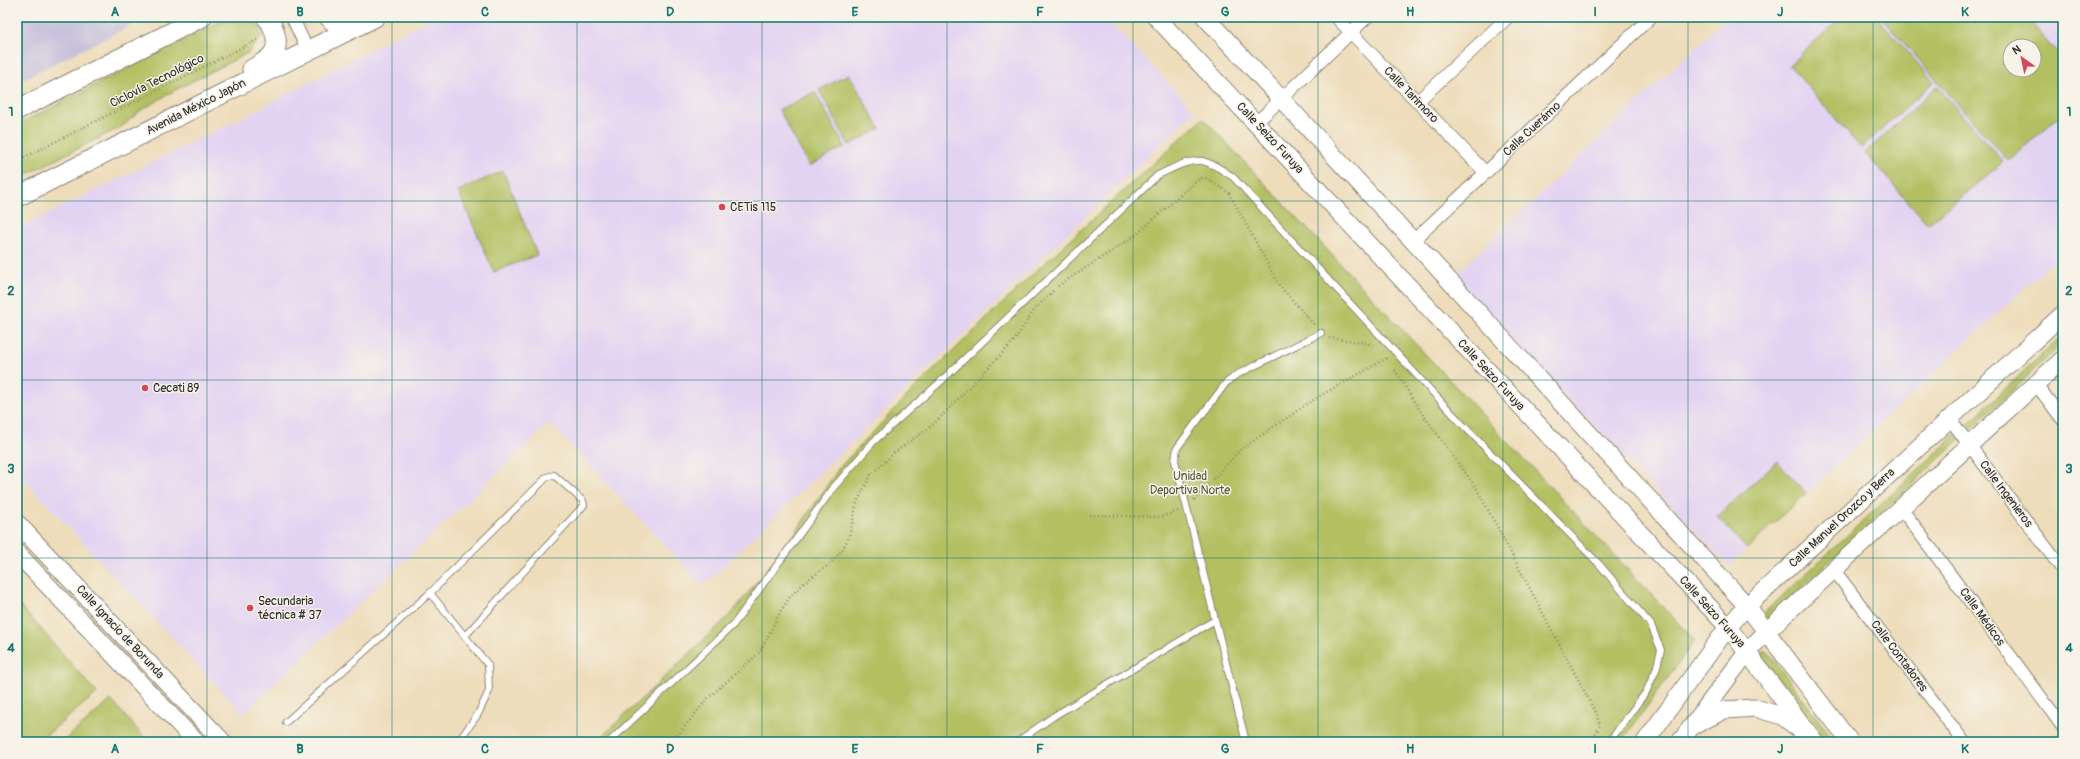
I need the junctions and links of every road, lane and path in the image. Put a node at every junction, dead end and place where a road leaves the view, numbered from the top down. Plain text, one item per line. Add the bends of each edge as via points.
1 (202, 17) edge
2 (292, 17) edge
3 (322, 17) edge
4 (329, 17) edge
5 (375, 17) edge
6 (1156, 17) edge
7 (1205, 17) edge
8 (1336, 17) edge
9 (1368, 17) edge
10 (1508, 17) edge
11 (1651, 17) edge
12 (270, 25) edge
13 (357, 26) junction
14 (1351, 32) junction
15 (334, 38) junction
16 (308, 51) junction
17 (1281, 100) junction
18 (1417, 102) junction
19 (17, 110) edge
20 (1256, 123) junction
21 (141, 134) junction
22 (17, 161) edge
23 (1486, 173) junction
24 (17, 197) edge
25 (1413, 241) junction
26 (2063, 314) edge
27 (1321, 333) junction
28 (1379, 350) dead end
29 (1395, 351) junction
30 (1383, 354) dead end
31 (1388, 357) junction
32 (2063, 359) edge
33 (2036, 384) junction
34 (1950, 419) junction
35 (2063, 420) edge
36 (1968, 445) junction
37 (1187, 508) junction
38 (1901, 508) junction
39 (1090, 515) dead end
40 (17, 523) edge
41 (17, 553) edge
42 (1834, 570) junction
43 (2063, 570) edge
44 (430, 593) junction
45 (1747, 606) junction
46 (1215, 620) junction
47 (1728, 627) junction
48 (1767, 631) junction
49 (465, 636) junction
50 (1748, 651) junction
51 (286, 722) dead end
52 (2063, 727) edge
53 (1690, 728) junction
54 (1815, 741) edge
55 (196, 742) edge
56 (223, 742) edge
57 (458, 742) edge
58 (609, 742) edge
59 (672, 742) edge
60 (1017, 742) edge
61 (1246, 742) edge
62 (1590, 742) edge
63 (1609, 742) edge
64 (1645, 742) edge
65 (1680, 742) edge
66 (1850, 742) edge
67 (1964, 742) edge

1 - 19 main road
2 - 16 street
3 - 15 street
4 - 13 main road via 336,24
5 - 13 main road, Avenida México Japón
6 - 20 street, Calle Seizo Furuya
7 - 17 street
8 - 14 street, Calle Tarimoro
9 - 14 street
10 - 18 street
11 - 23 street, Calle Cuerámo
12 - 21 main road via 276,36 274,52 262,63 180,103
12 - 22 path, Ciclovía Tecnológico
13 - 15 main road, Avenida México Japón
14 - 17 street
14 - 18 street, Calle Tarimoro
15 - 16 main road, Avenida México Japón
16 - 21 main road, Avenida México Japón
17 - 20 street
17 - 25 street
18 - 23 street, Calle Tarimoro
20 - 47 street, Calle Seizo Furuya
21 - 24 main road, Avenida México Japón
23 - 25 street, Calle Cuerámo
25 - 45 street
26 - 34 street, Calle Manuel Orozco y Berra
27 - 28 path via 1331,339 1362,342
27 - 37 lane via 1226,382 1177,448 1175,461
27 - 59 path via 1279,285 1229,193 1208,179 1201,178 1136,235 1059,286 1035,309 1014,341 967,391 934,424 894,452 871,475 857,502 849,537 842,550 830,564 806,581 790,597 760,652 708,698
29 - 31 path
29 - 58 lane via 1233,177 1202,161 1158,175 938,384 874,441 834,487 734,624
29 - 63 lane via 1462,424 1599,564 1651,625 1661,650 1656,670 1646,692
30 - 31 path
31 - 37 path via 1313,400 1240,450
31 - 62 path via 1421,412 1477,489 1597,715 1600,726
32 - 33 street
33 - 35 street
33 - 36 street
34 - 36 street, Calle Ingenieros
34 - 45 street, Calle Manuel Orozco y Berra
36 - 38 street
36 - 43 street, Calle Ingenieros
37 - 39 path via 1161,517
37 - 46 lane
38 - 42 street
38 - 52 street, Calle Médicos
40 - 56 street, Calle Ignacio de Borunda
41 - 55 street, Calle Ignacio de Borunda
42 - 48 street
42 - 67 street, Calle Contadores
44 - 49 lane
44 - 49 lane via 547,477 554,475 583,501 584,505
44 - 51 lane
45 - 47 street, Calle Manuel Orozco y Berra
45 - 48 street
46 - 60 lane via 1054,716
46 - 61 lane
47 - 50 street, Calle Seizo Furuya
47 - 64 street, Calle Manuel Orozco y Berra
48 - 50 street
48 - 66 street
49 - 57 lane via 488,665 489,691 478,714
50 - 53 street
50 - 54 street, Calle Seizo Furuya
53 - 54 street via 1724,710 1755,708 1782,716
53 - 65 street

